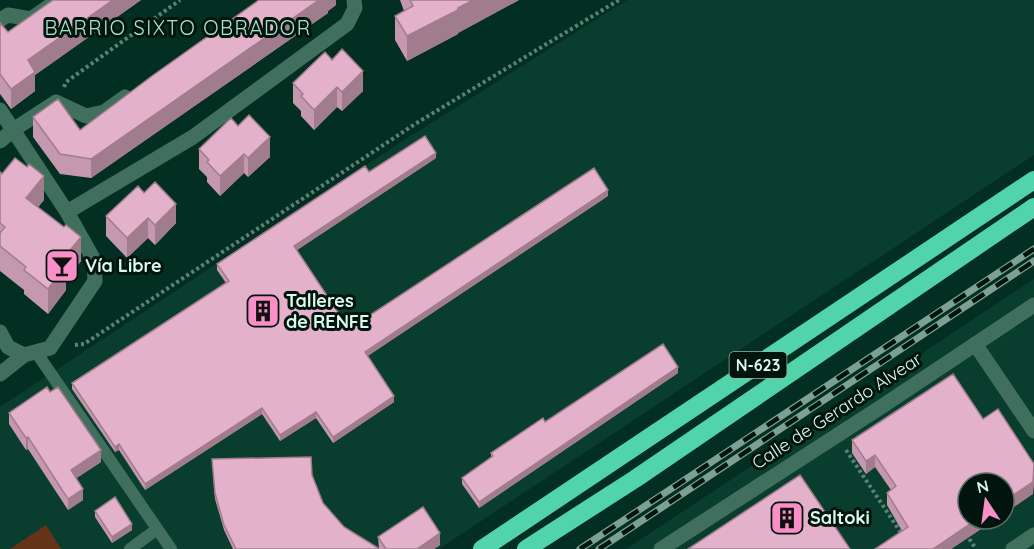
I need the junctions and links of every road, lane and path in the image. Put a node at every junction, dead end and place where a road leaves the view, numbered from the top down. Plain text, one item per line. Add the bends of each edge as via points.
1 (58, 0) edge
2 (180, 0) edge
3 (354, 0) edge
4 (619, 0) edge
5 (3, 13) edge
6 (141, 85) edge
7 (56, 102) junction
8 (0, 110) edge
9 (13, 130) junction
10 (0, 141) edge
11 (1034, 180) edge
12 (1034, 207) edge
13 (67, 212) junction
14 (1034, 306) edge
15 (0, 332) edge
16 (975, 344) junction
17 (37, 352) junction
18 (0, 374) edge
19 (1034, 431) edge
20 (846, 450) dead end
21 (157, 529) junction
22 (965, 532) edge
23 (1034, 535) edge
24 (906, 541) edge
25 (130, 549) edge
26 (171, 549) edge
27 (482, 549) edge
28 (526, 549) edge
29 (661, 549) edge
30 (976, 549) edge
31 (1013, 549) edge

1 - 5 street via 31,19
2 - 7 path via 66,82
3 - 13 street via 355,8 347,24 193,137
4 - 17 path via 415,124 84,344
6 - 7 street via 104,112 86,116
7 - 9 street
8 - 9 street
9 - 10 street
9 - 13 street
11 - 27 highway, N-623
12 - 28 highway, N-623
13 - 17 street via 94,260 95,281
14 - 16 street, Calle de Gerardo Alvear
15 - 17 street via 8,347
16 - 19 street
16 - 29 street, Calle de Gerardo Alvear
17 - 18 street
17 - 21 lane
20 - 24 path
21 - 25 lane
21 - 26 lane
22 - 30 path
23 - 31 street

